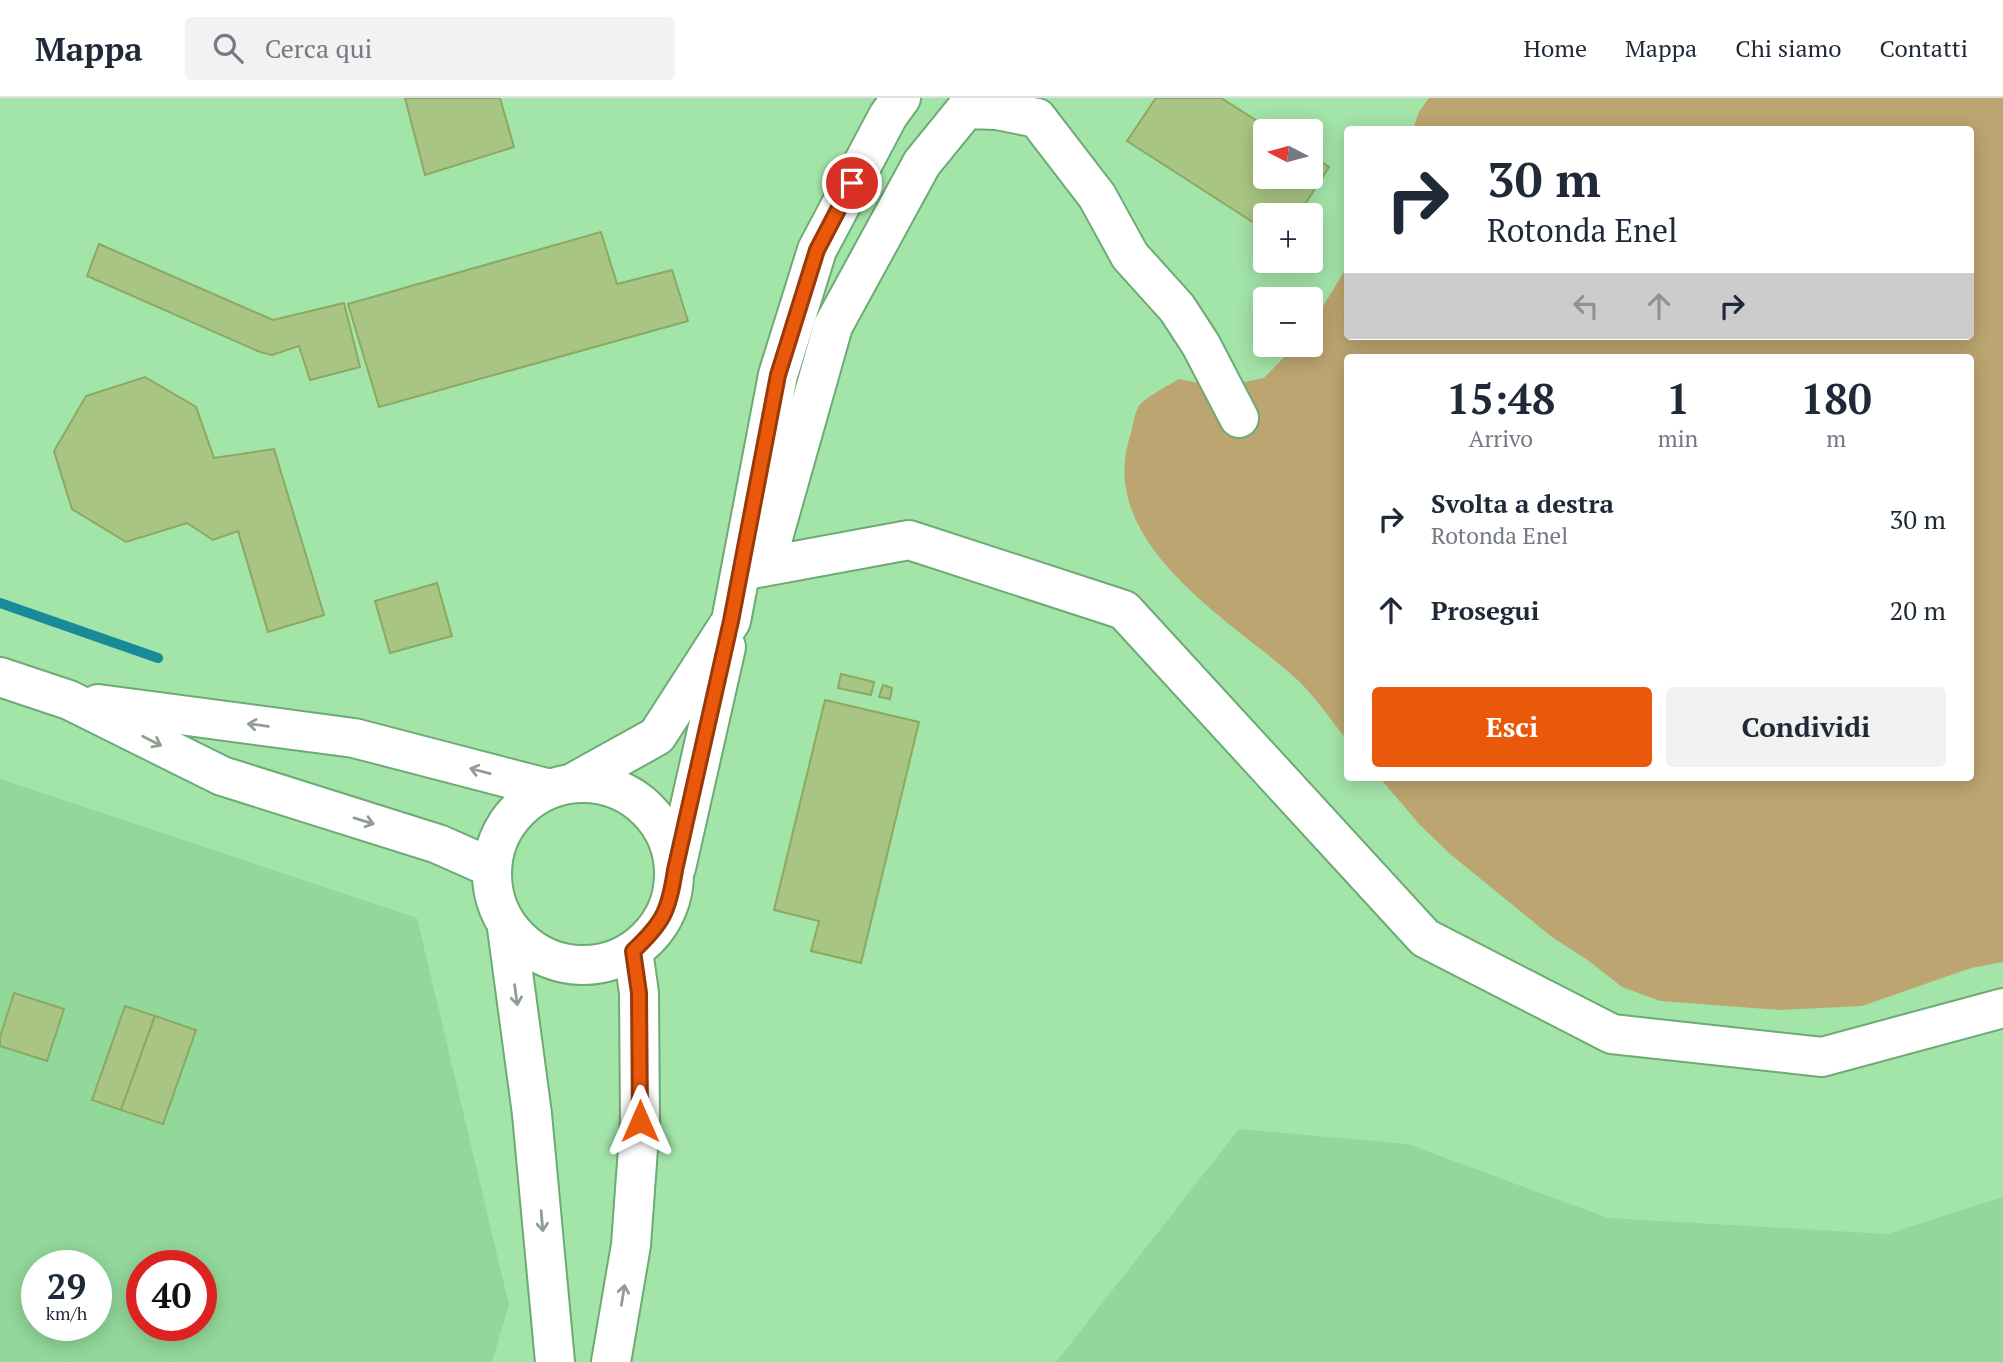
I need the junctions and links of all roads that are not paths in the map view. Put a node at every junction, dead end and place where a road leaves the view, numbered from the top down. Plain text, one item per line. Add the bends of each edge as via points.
1 (901, 98) edge
2 (971, 103) edge
3 (1239, 418) dead end
4 (753, 568) junction
5 (731, 621) junction
6 (0, 677) edge
7 (69, 700) junction
8 (561, 785) junction
9 (490, 867) junction
10 (675, 870) junction
11 (507, 928) junction
12 (633, 951) junction
13 (2003, 1008) edge
14 (555, 1362) edge
15 (611, 1362) edge

1 - 4 street via 817,250 778,375
2 - 3 street via 1037,118 1097,197 1130,256 1177,308
2 - 4 street via 922,163 833,326
4 - 5 street
4 - 13 street via 909,540 1124,610 1424,938 1612,1034 1822,1057
5 - 8 street via 657,736
5 - 10 street
6 - 7 street
8 -> 7 street via 354,738
7 -> 9 street via 222,776 438,844
8 - 9 street via 507,820
8 - 10 street via 612,786 644,805 666,834
9 - 11 street via 494,899
10 - 12 street via 671,902 656,930
11 - 12 street via 533,952 565,965 600,964
11 -> 14 street via 532,1114
15 -> 12 street via 631,1245 640,1121 639,993

